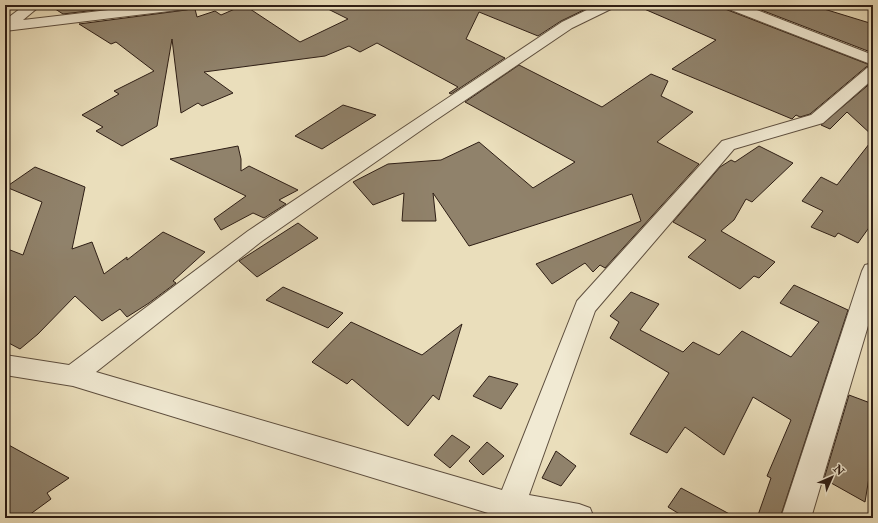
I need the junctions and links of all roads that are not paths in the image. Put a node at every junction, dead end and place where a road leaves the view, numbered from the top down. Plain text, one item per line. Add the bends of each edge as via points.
1 (34, 5) edge
2 (186, 5) edge
3 (608, 5) edge
4 (731, 5) edge
5 (5, 27) edge
6 (873, 60) edge
7 (873, 71) edge
8 (873, 271) edge
9 (5, 365) edge
10 (73, 376) junction
11 (506, 512) edge
12 (579, 518) edge
13 (796, 518) edge

1 - 5 street
2 - 5 street
3 - 10 street via 567,24 254,236
4 - 6 street
7 - 11 street via 817,119 728,145 585,307
8 - 13 street
9 - 10 street
10 - 11 street
11 - 12 street

